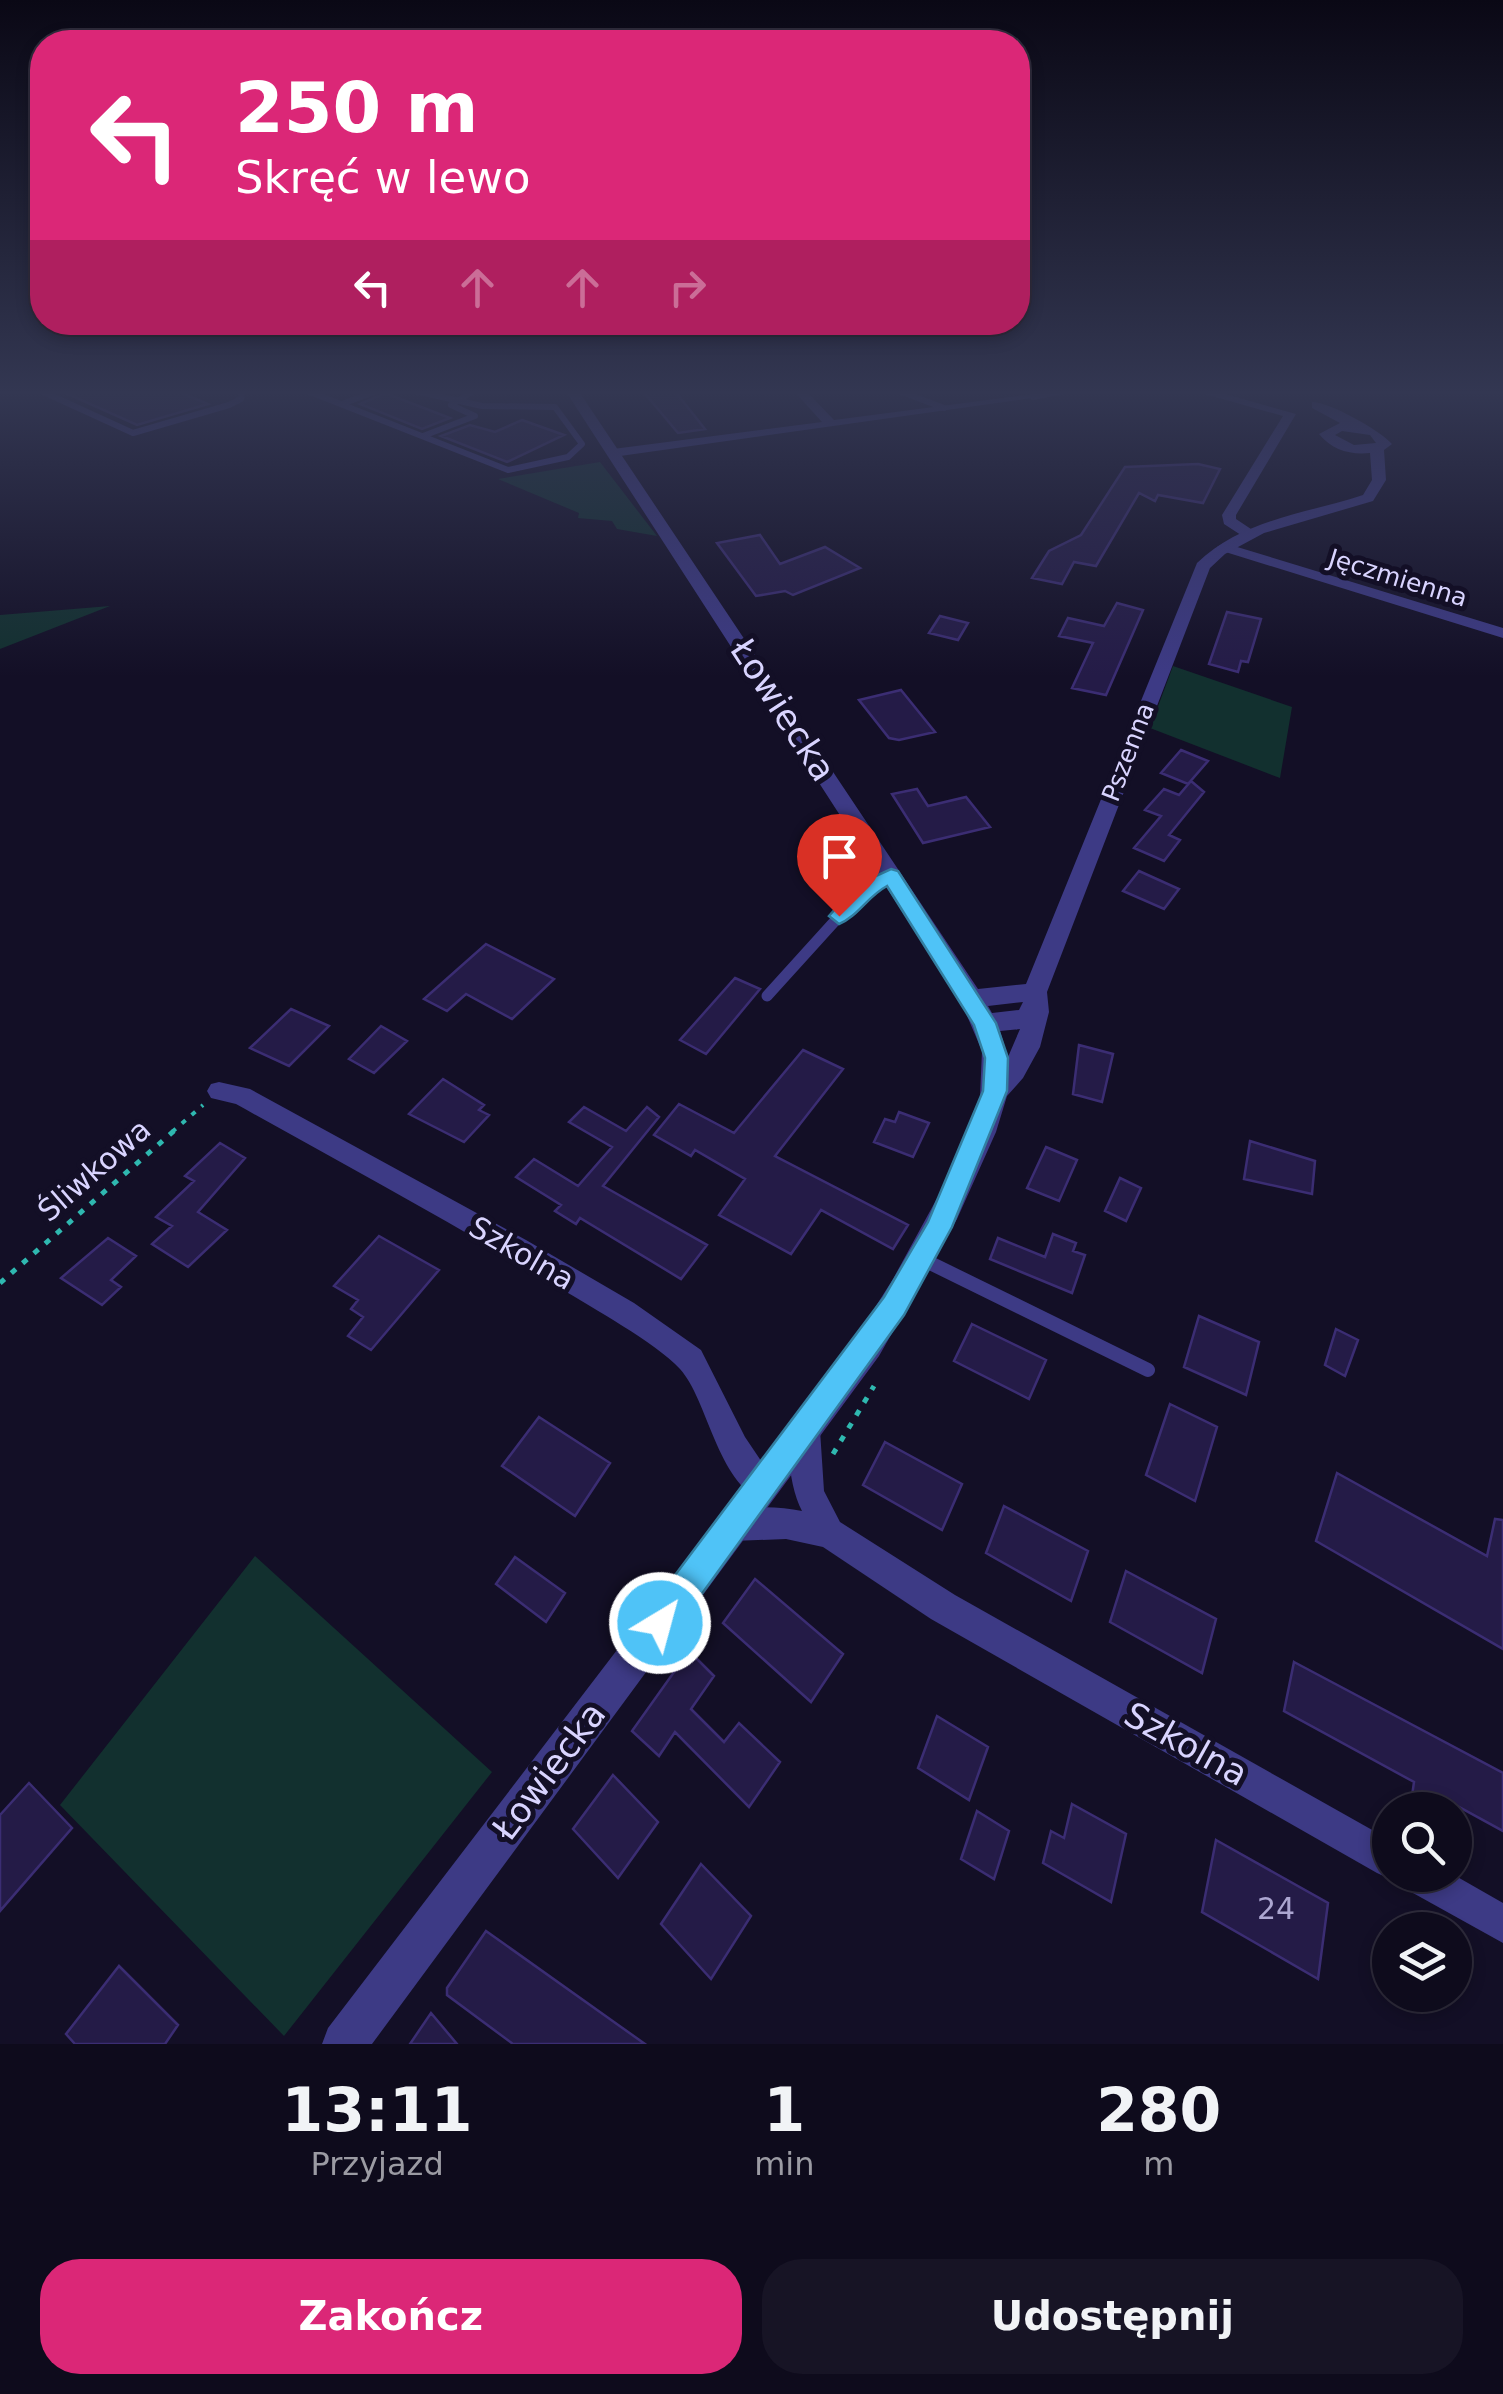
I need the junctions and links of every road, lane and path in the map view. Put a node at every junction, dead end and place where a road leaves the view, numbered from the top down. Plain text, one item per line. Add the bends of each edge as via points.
1 (634, 485) edge
2 (1247, 485) edge
3 (1375, 485) edge
4 (1249, 534) junction
5 (1224, 547) junction
6 (1503, 633) edge
7 (891, 876) junction
8 (767, 996) dead end
9 (972, 999) junction
10 (1036, 1002) junction
11 (985, 1023) junction
12 (218, 1091) joint
13 (995, 1091) junction
14 (922, 1259) junction
15 (0, 1283) edge
16 (1148, 1370) dead end
17 (805, 1430) junction
18 (763, 1486) junction
19 (734, 1525) junction
20 (829, 1533) junction
21 (1372, 1850) edge
22 (1447, 1892) edge
23 (1503, 1924) edge
24 (344, 2044) edge

1 - 7 street, Łowiecka
2 - 4 street via 1228,521
3 - 4 street, Pszenna via 1368,498
4 - 5 street, Pszenna
5 - 6 street, Jęczmienna
5 - 10 street, Pszenna via 1194,583
7 - 8 lane via 863,890
7 - 9 street, Łowiecka
9 - 10 street
9 - 11 street, Łowiecka
10 - 11 street via 1023,1019
10 - 13 street, Pszenna via 1016,1073
11 - 13 street, Łowiecka via 996,1058
12 - 15 path, Śliwkowa
12 - 18 street, Szkolna via 242,1096 517,1248 691,1360 734,1448
13 - 14 street, Łowiecka
14 - 16 lane
14 - 17 street, Łowiecka
17 - 18 street, Łowiecka
17 - 20 street via 810,1493
18 - 19 street, Łowiecka
19 - 20 street, Szkolna via 786,1523
19 - 24 street, Łowiecka
20 - 21 street, Szkolna via 943,1607
22 - 23 street

